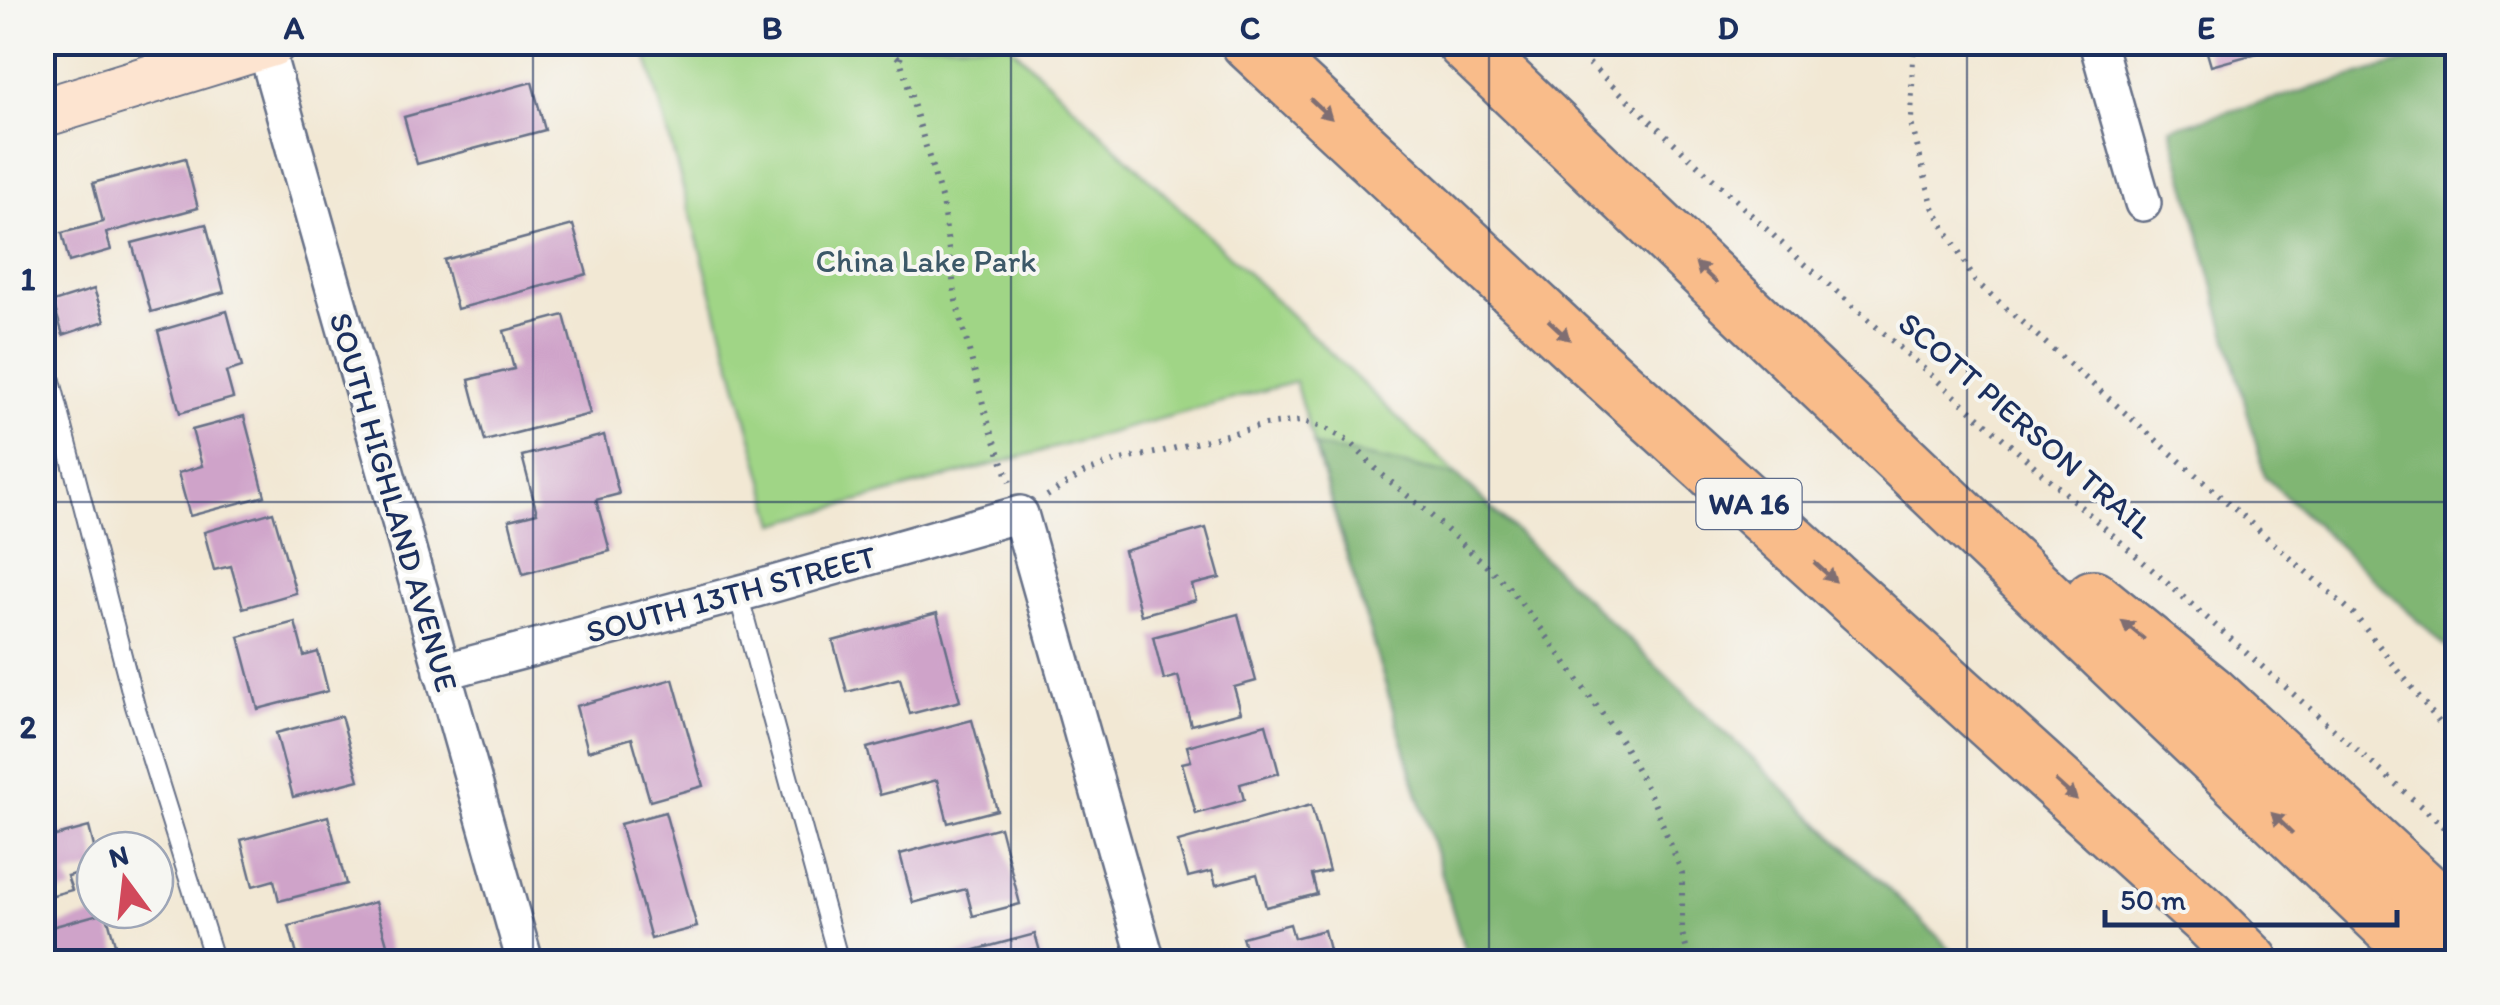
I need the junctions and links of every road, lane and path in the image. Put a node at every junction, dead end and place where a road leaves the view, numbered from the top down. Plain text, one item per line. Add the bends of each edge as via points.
1 (880, 42) edge
2 (905, 42) edge
3 (1250, 42) edge
4 (1464, 42) edge
5 (1566, 42) edge
6 (1916, 42) edge
7 (2097, 42) edge
8 (267, 43) edge
9 (900, 58) junction
10 (42, 113) edge
11 (2143, 203) dead end
12 (1776, 340) junction
13 (42, 346) edge
14 (1021, 513) junction
15 (738, 594) junction
16 (442, 672) junction
17 (2455, 837) edge
18 (2458, 921) edge
19 (215, 962) edge
20 (525, 962) edge
21 (839, 962) edge
22 (1147, 962) edge
23 (1690, 962) edge
24 (2251, 962) edge
25 (2428, 962) edge

1 - 9 path
2 - 9 path
3 -> 24 highway, WA 16
12 -> 4 highway
5 - 17 path, SCOTT PIERSON TRAIL via 1789,250
6 - 17 path via 1911,123 1933,207 1974,281 2354,613 2454,741
7 - 11 street
8 - 10 main road
8 - 16 street, SOUTH HIGHLAND AVENUE
9 - 14 path via 942,201 956,301 986,418
18 -> 12 highway via 2209,692
25 -> 12 highway
13 - 19 lane via 135,706
14 - 15 street, SOUTH 13TH STREET
14 - 22 street
14 - 23 path via 1116,461 1265,425 1302,421 1350,442 1506,584 1622,742 1682,873 1682,933
15 - 16 street, SOUTH 13TH STREET
15 - 21 lane
16 - 20 street, SOUTH HIGHLAND AVENUE

